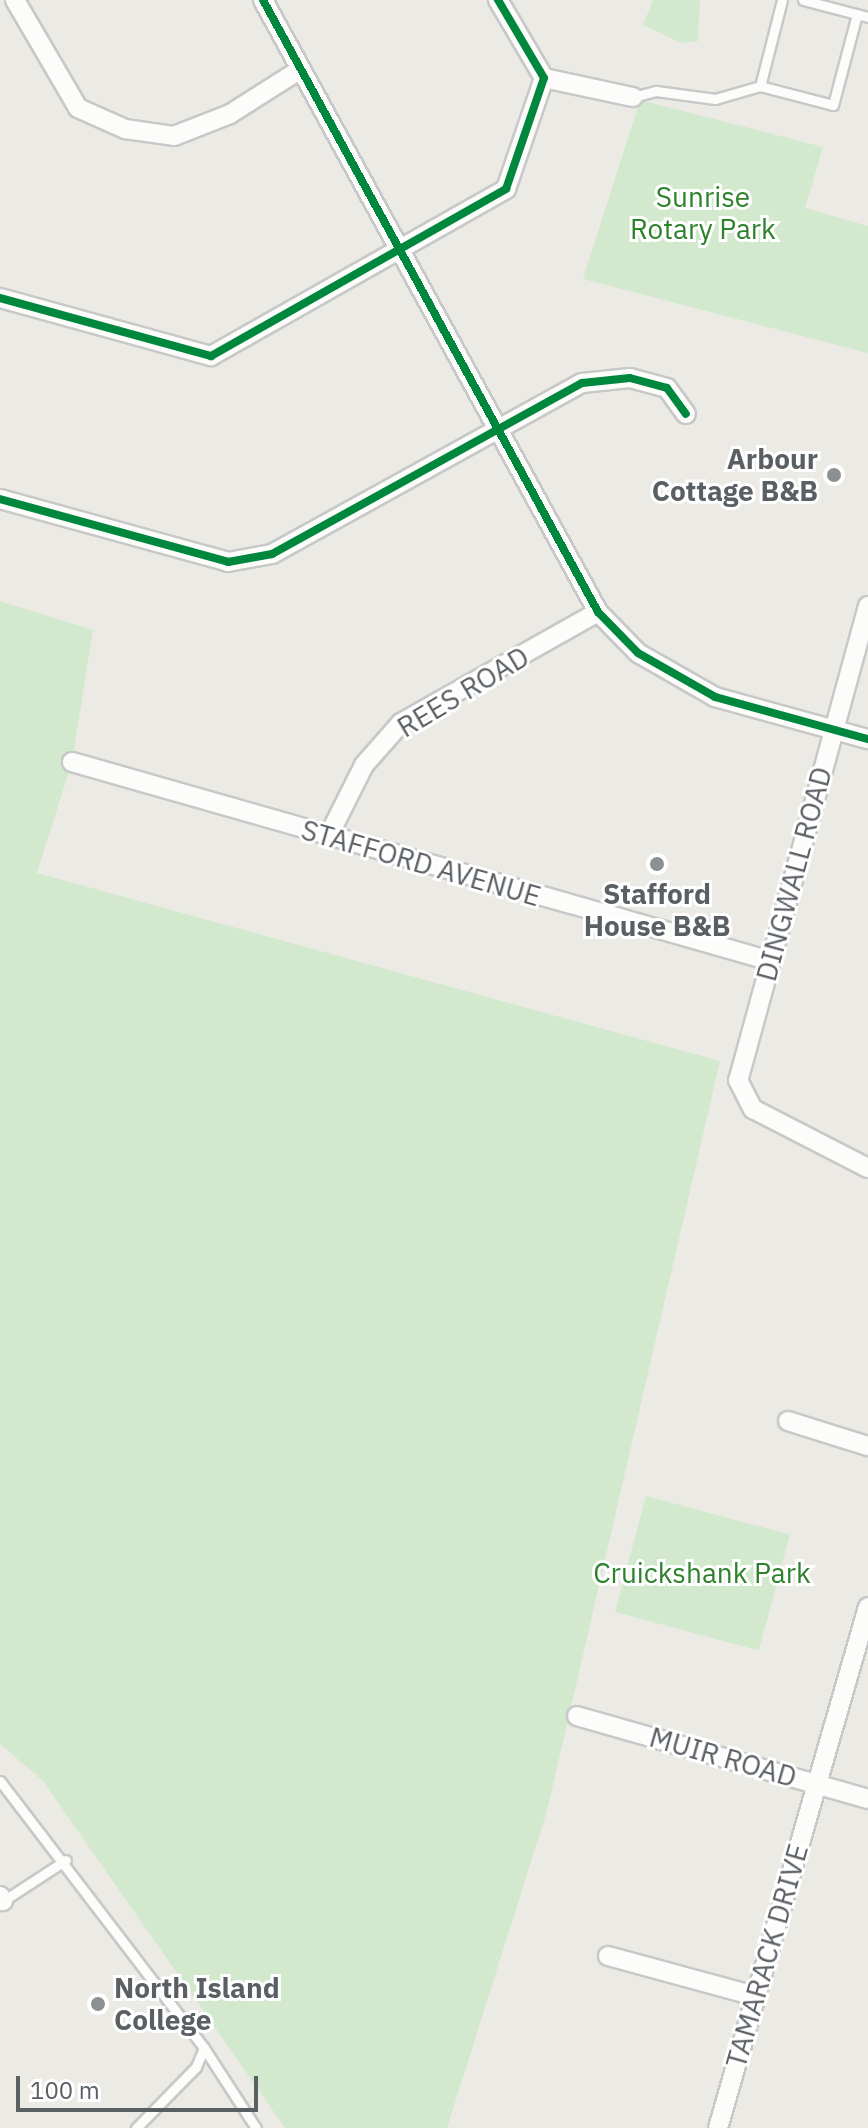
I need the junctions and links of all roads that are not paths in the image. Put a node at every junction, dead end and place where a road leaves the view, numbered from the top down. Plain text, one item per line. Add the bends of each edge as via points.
1 (15, 0) edge
2 (263, 0) edge
3 (498, 0) edge
4 (782, 0) edge
5 (803, 0) edge
6 (857, 14) junction
7 (868, 17) edge
8 (301, 69) junction
9 (544, 78) junction
10 (760, 86) junction
11 (633, 97) joint
12 (399, 250) junction
13 (0, 298) edge
14 (686, 414) dead end
15 (498, 429) junction
16 (0, 499) edge
17 (868, 606) edge
18 (598, 612) junction
19 (833, 729) junction
20 (868, 739) edge
21 (72, 762) dead end
22 (328, 837) junction
23 (771, 961) junction
24 (868, 1168) edge
25 (788, 1421) dead end
26 (868, 1446) edge
27 (868, 1607) edge
28 (577, 1716) dead end
29 (0, 1781) edge
30 (815, 1784) junction
31 (868, 1799) edge
32 (66, 1860) junction
33 (1, 1900) edge
34 (608, 1956) dead end
35 (755, 1996) junction
36 (204, 2048) junction
37 (136, 2128) edge
38 (256, 2128) edge
39 (718, 2128) edge

1 - 8 street via 78,108 125,129 174,136 230,114
2 - 8 street
3 - 9 street
4 - 10 lane
5 - 6 lane
6 - 7 lane
6 - 10 lane via 833,105
8 - 12 street
9 - 11 street
9 - 12 street via 519,167 506,189
10 - 11 lane via 715,99 656,91
12 - 13 street via 211,356
12 - 15 street
14 - 15 street via 667,388 630,378 582,383
15 - 16 street via 272,554 228,562
15 - 18 street
17 - 19 street, DINGWALL ROAD
18 - 19 street via 638,653 691,685
18 - 22 street, REES ROAD via 401,723 364,765
19 - 20 street
19 - 23 street, DINGWALL ROAD
21 - 22 street, STAFFORD AVENUE
22 - 23 street, STAFFORD AVENUE
23 - 24 street, DINGWALL ROAD via 738,1080 742,1096
25 - 26 street
27 - 30 street, TAMARACK DRIVE
28 - 30 street, MUIR ROAD
29 - 32 lane
30 - 31 street, MUIR ROAD
30 - 35 street, TAMARACK DRIVE
32 - 33 lane
32 - 36 lane
34 - 35 street
35 - 39 street, TAMARACK DRIVE
36 - 37 lane via 196,2067
36 - 38 lane

